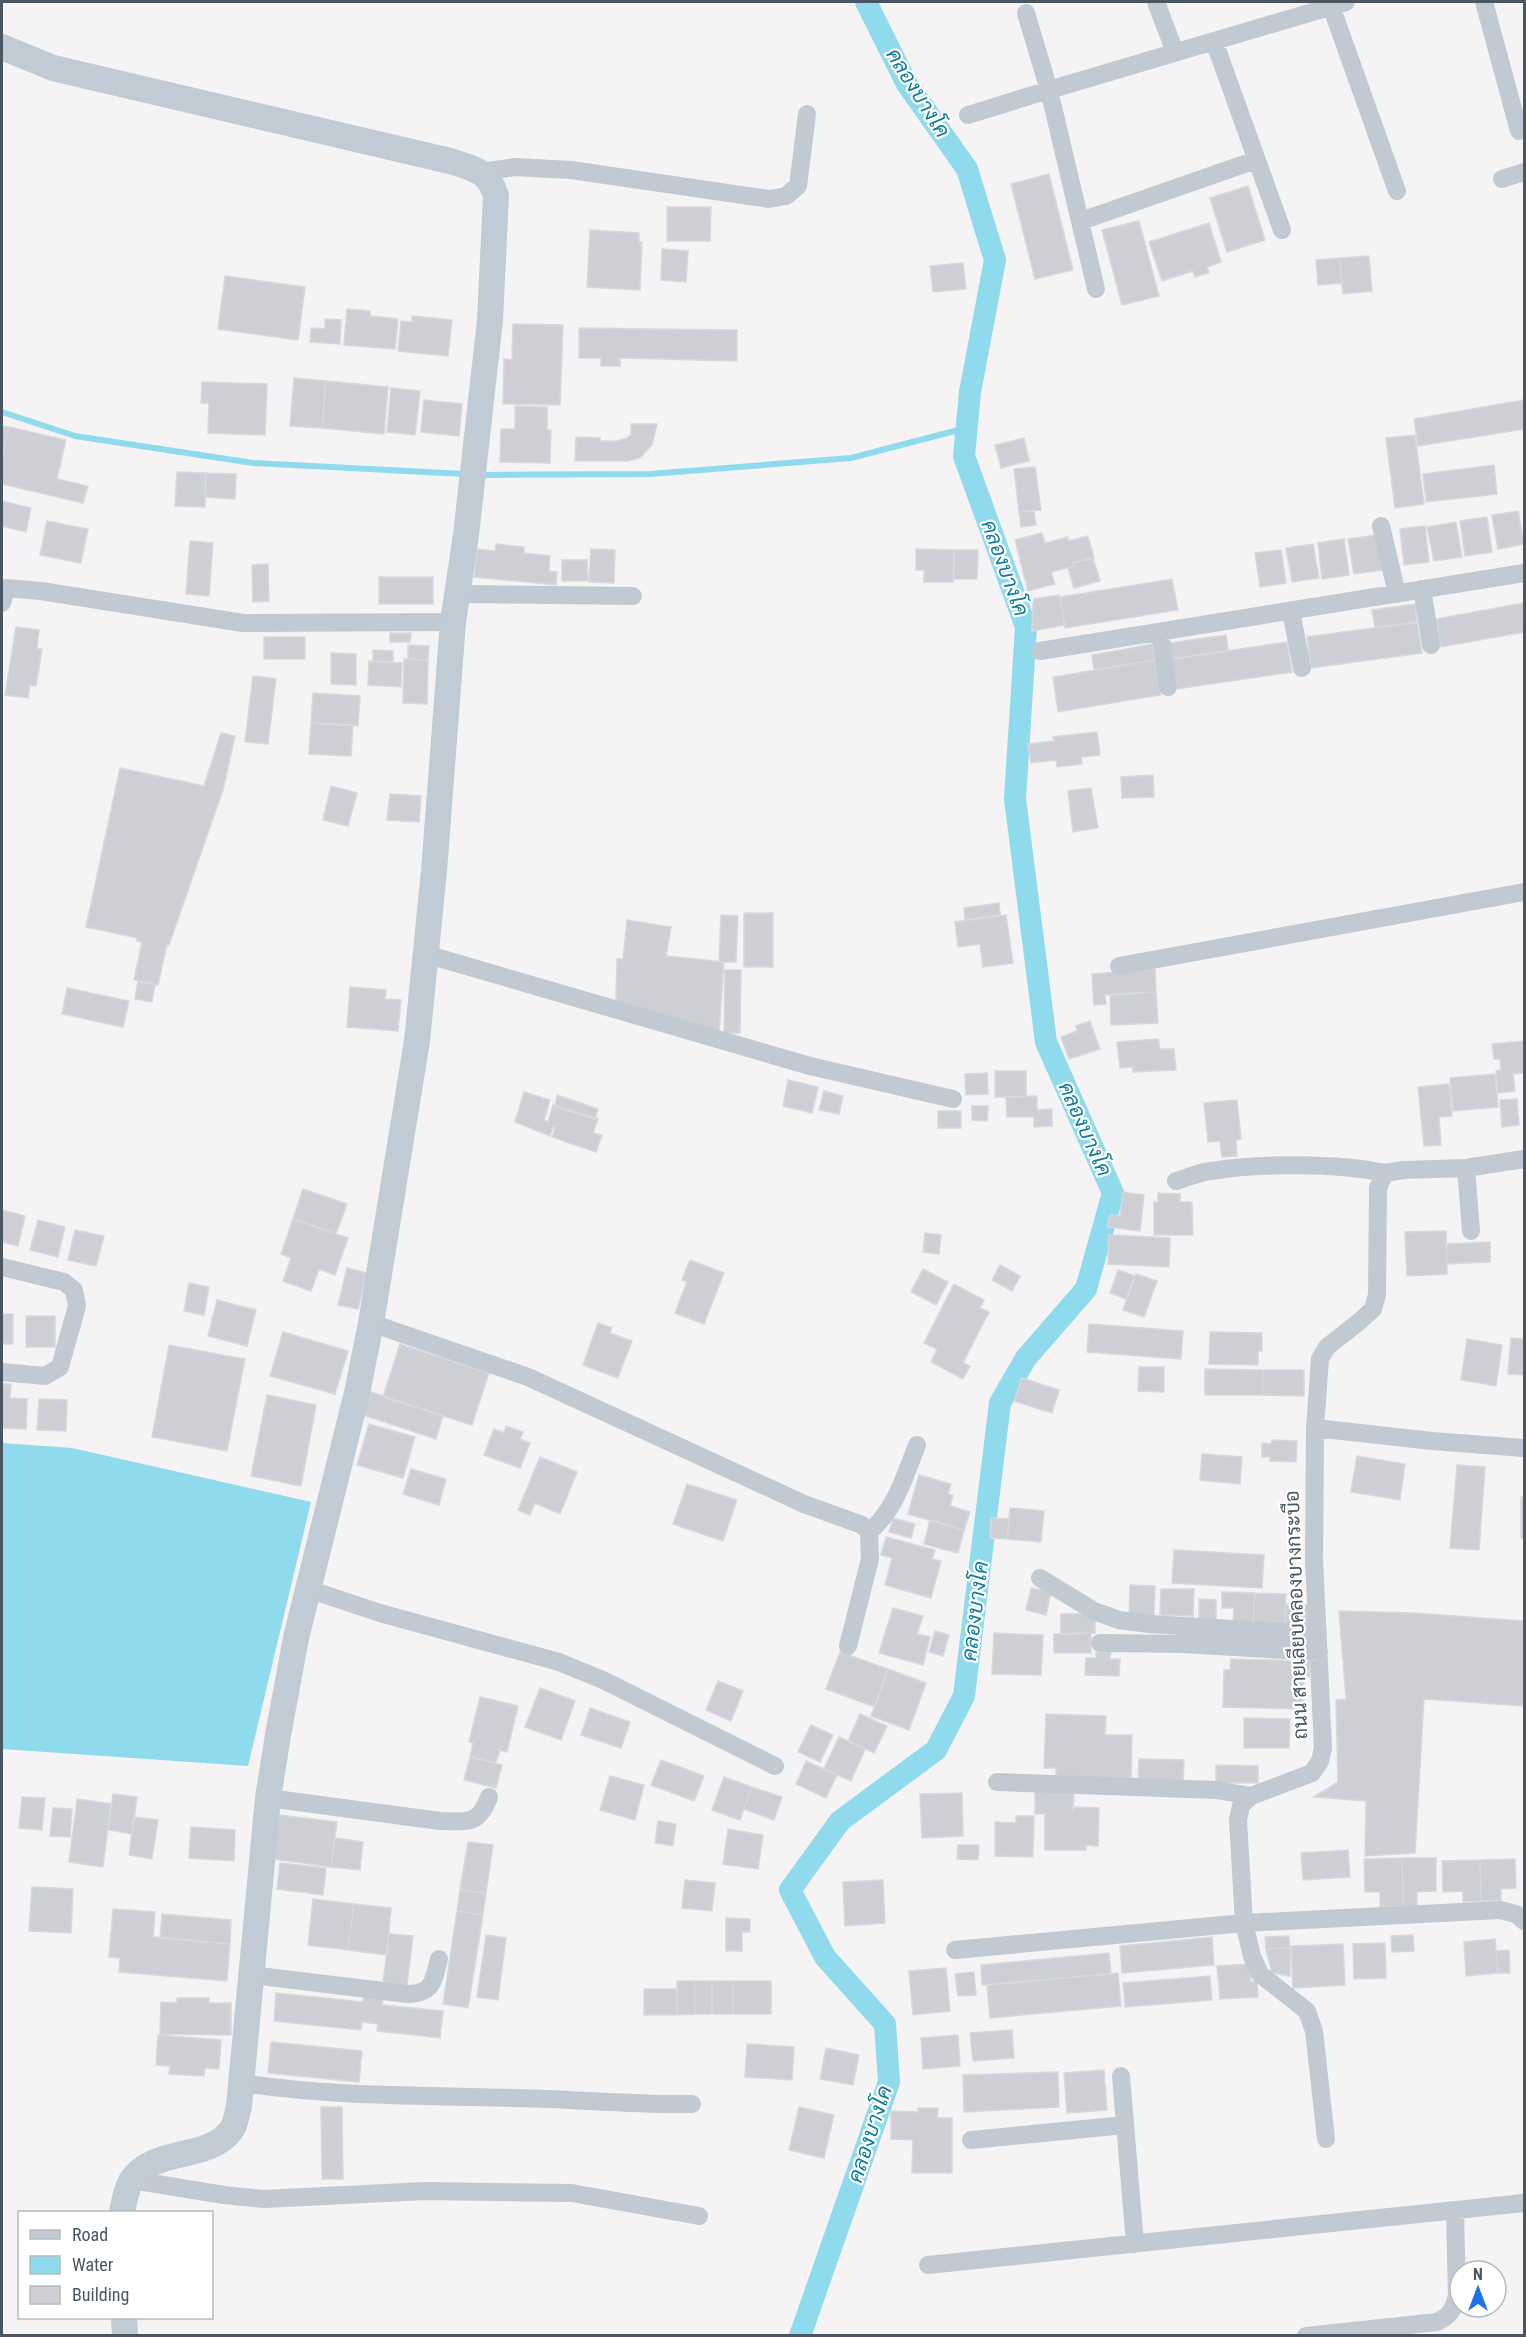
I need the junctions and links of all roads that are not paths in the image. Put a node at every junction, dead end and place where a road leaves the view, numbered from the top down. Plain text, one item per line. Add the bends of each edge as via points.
1 (1156, 2) edge
2 (1484, 2) edge
3 (1339, 4) edge
4 (1026, 13) dead end
5 (1214, 41) junction
6 (2, 47) edge
7 (1175, 52) junction
8 (1049, 90) junction
9 (807, 114) dead end
10 (969, 115) dead end
11 (1519, 131) dead end
12 (1256, 160) junction
13 (482, 171) junction
14 (1524, 172) edge
15 (1502, 179) dead end
16 (1397, 191) dead end
17 (1081, 221) junction
18 (1282, 230) dead end
19 (1096, 289) dead end
20 (1381, 526) dead end
21 (1524, 573) edge
22 (1422, 589) junction
23 (457, 594) junction
24 (1397, 594) junction
25 (633, 596) dead end
26 (2, 603) edge
27 (1291, 611) junction
28 (453, 622) junction
29 (1160, 632) junction
30 (1431, 645) dead end
31 (1040, 651) dead end
32 (1302, 668) dead end
33 (1168, 687) dead end
34 (1524, 892) edge
35 (425, 954) junction
36 (1119, 966) dead end
37 (953, 1099) dead end
38 (1524, 1159) edge
39 (1466, 1168) junction
40 (1385, 1173) junction
41 (1176, 1182) dead end
42 (1471, 1231) dead end
43 (2, 1267) edge
44 (371, 1323) junction
45 (2, 1372) edge
46 (1315, 1428) junction
47 (917, 1445) dead end
48 (1524, 1448) edge
49 (869, 1532) junction
50 (1040, 1578) dead end
51 (308, 1589) junction
52 (1100, 1642) dead end
53 (1318, 1643) junction
54 (848, 1646) dead end
55 (775, 1766) dead end
56 (997, 1782) dead end
57 (1251, 1796) junction
58 (489, 1797) dead end
59 (268, 1798) junction
60 (1524, 1922) edge
61 (1244, 1923) junction
62 (955, 1950) dead end
63 (439, 1959) dead end
64 (252, 1975) junction
65 (1121, 2076) dead end
66 (242, 2083) junction
67 (692, 2104) dead end
68 (1125, 2125) junction
69 (971, 2139) dead end
70 (1326, 2139) dead end
71 (132, 2180) junction
72 (1524, 2204) edge
73 (122, 2211) edge
74 (1455, 2211) junction
75 (699, 2216) dead end
76 (1135, 2244) junction
77 (928, 2265) dead end
78 (124, 2319) edge
79 (1374, 2333) edge
80 (125, 2336) edge
81 (1306, 2336) edge

1 - 7 street
2 - 11 street
3 - 5 street
3 - 16 street
4 - 8 street
5 - 7 street
5 - 12 street
6 - 13 street via 53,68
7 - 8 street
8 - 10 street
8 - 17 street
9 - 13 street via 798,186 786,196 769,199 571,170 515,167
12 - 17 street
12 - 18 street
13 - 23 street via 496,196 490,320
14 - 15 street
17 - 19 street
20 - 24 street
21 - 22 street
22 - 24 street
22 - 30 street
23 - 25 street
23 - 28 street
24 - 27 street
26 - 28 street via 6,588 243,623
27 - 29 street
27 - 32 street
28 - 35 street
29 - 31 street
29 - 33 street
34 - 36 street
35 - 37 street via 810,1066
35 - 44 street via 417,1041
38 - 39 street
39 - 40 street
39 - 42 street
40 - 41 street via 1358,1167 1263,1166 1210,1171
40 - 46 street, ถนน สายเลียบคลองบางกระบือ via 1378,1188 1377,1295 1373,1309 1327,1347 1320,1359
43 - 45 street via 64,1282 74,1290 77,1306 60,1367 45,1376
44 - 49 street via 528,1377 804,1504 862,1525
44 - 51 street
46 - 48 street
46 - 53 street, ถนน สายเลียบคลองบางกระบือ
47 - 49 street via 889,1510
49 - 54 street via 870,1558
50 - 53 street via 1094,1611 1119,1620
51 - 55 street via 559,1662
51 - 59 street
52 - 53 street
53 - 57 street, ถนน สายเลียบคลองบางกระบือ via 1323,1748 1320,1761 1312,1773
56 - 57 street via 1216,1790
57 - 61 street via 1241,1806 1238,1820
58 - 59 street via 483,1813 466,1821 440,1821
59 - 64 street
60 - 61 street via 1516,1914 1500,1910
61 - 62 street
61 - 70 street via 1260,1974 1311,2018
63 - 64 street via 432,1983 421,1994
64 - 66 street
65 - 68 street
66 - 67 street via 286,2090 404,2096
66 - 71 street via 234,2126 224,2139 158,2162
68 - 69 street
68 - 76 street
71 - 73 street
71 - 75 street via 264,2199 425,2191 572,2193
72 - 74 street
74 - 76 street
74 - 79 street via 1457,2295 1448,2317
76 - 77 street
78 - 80 street
79 - 81 street

